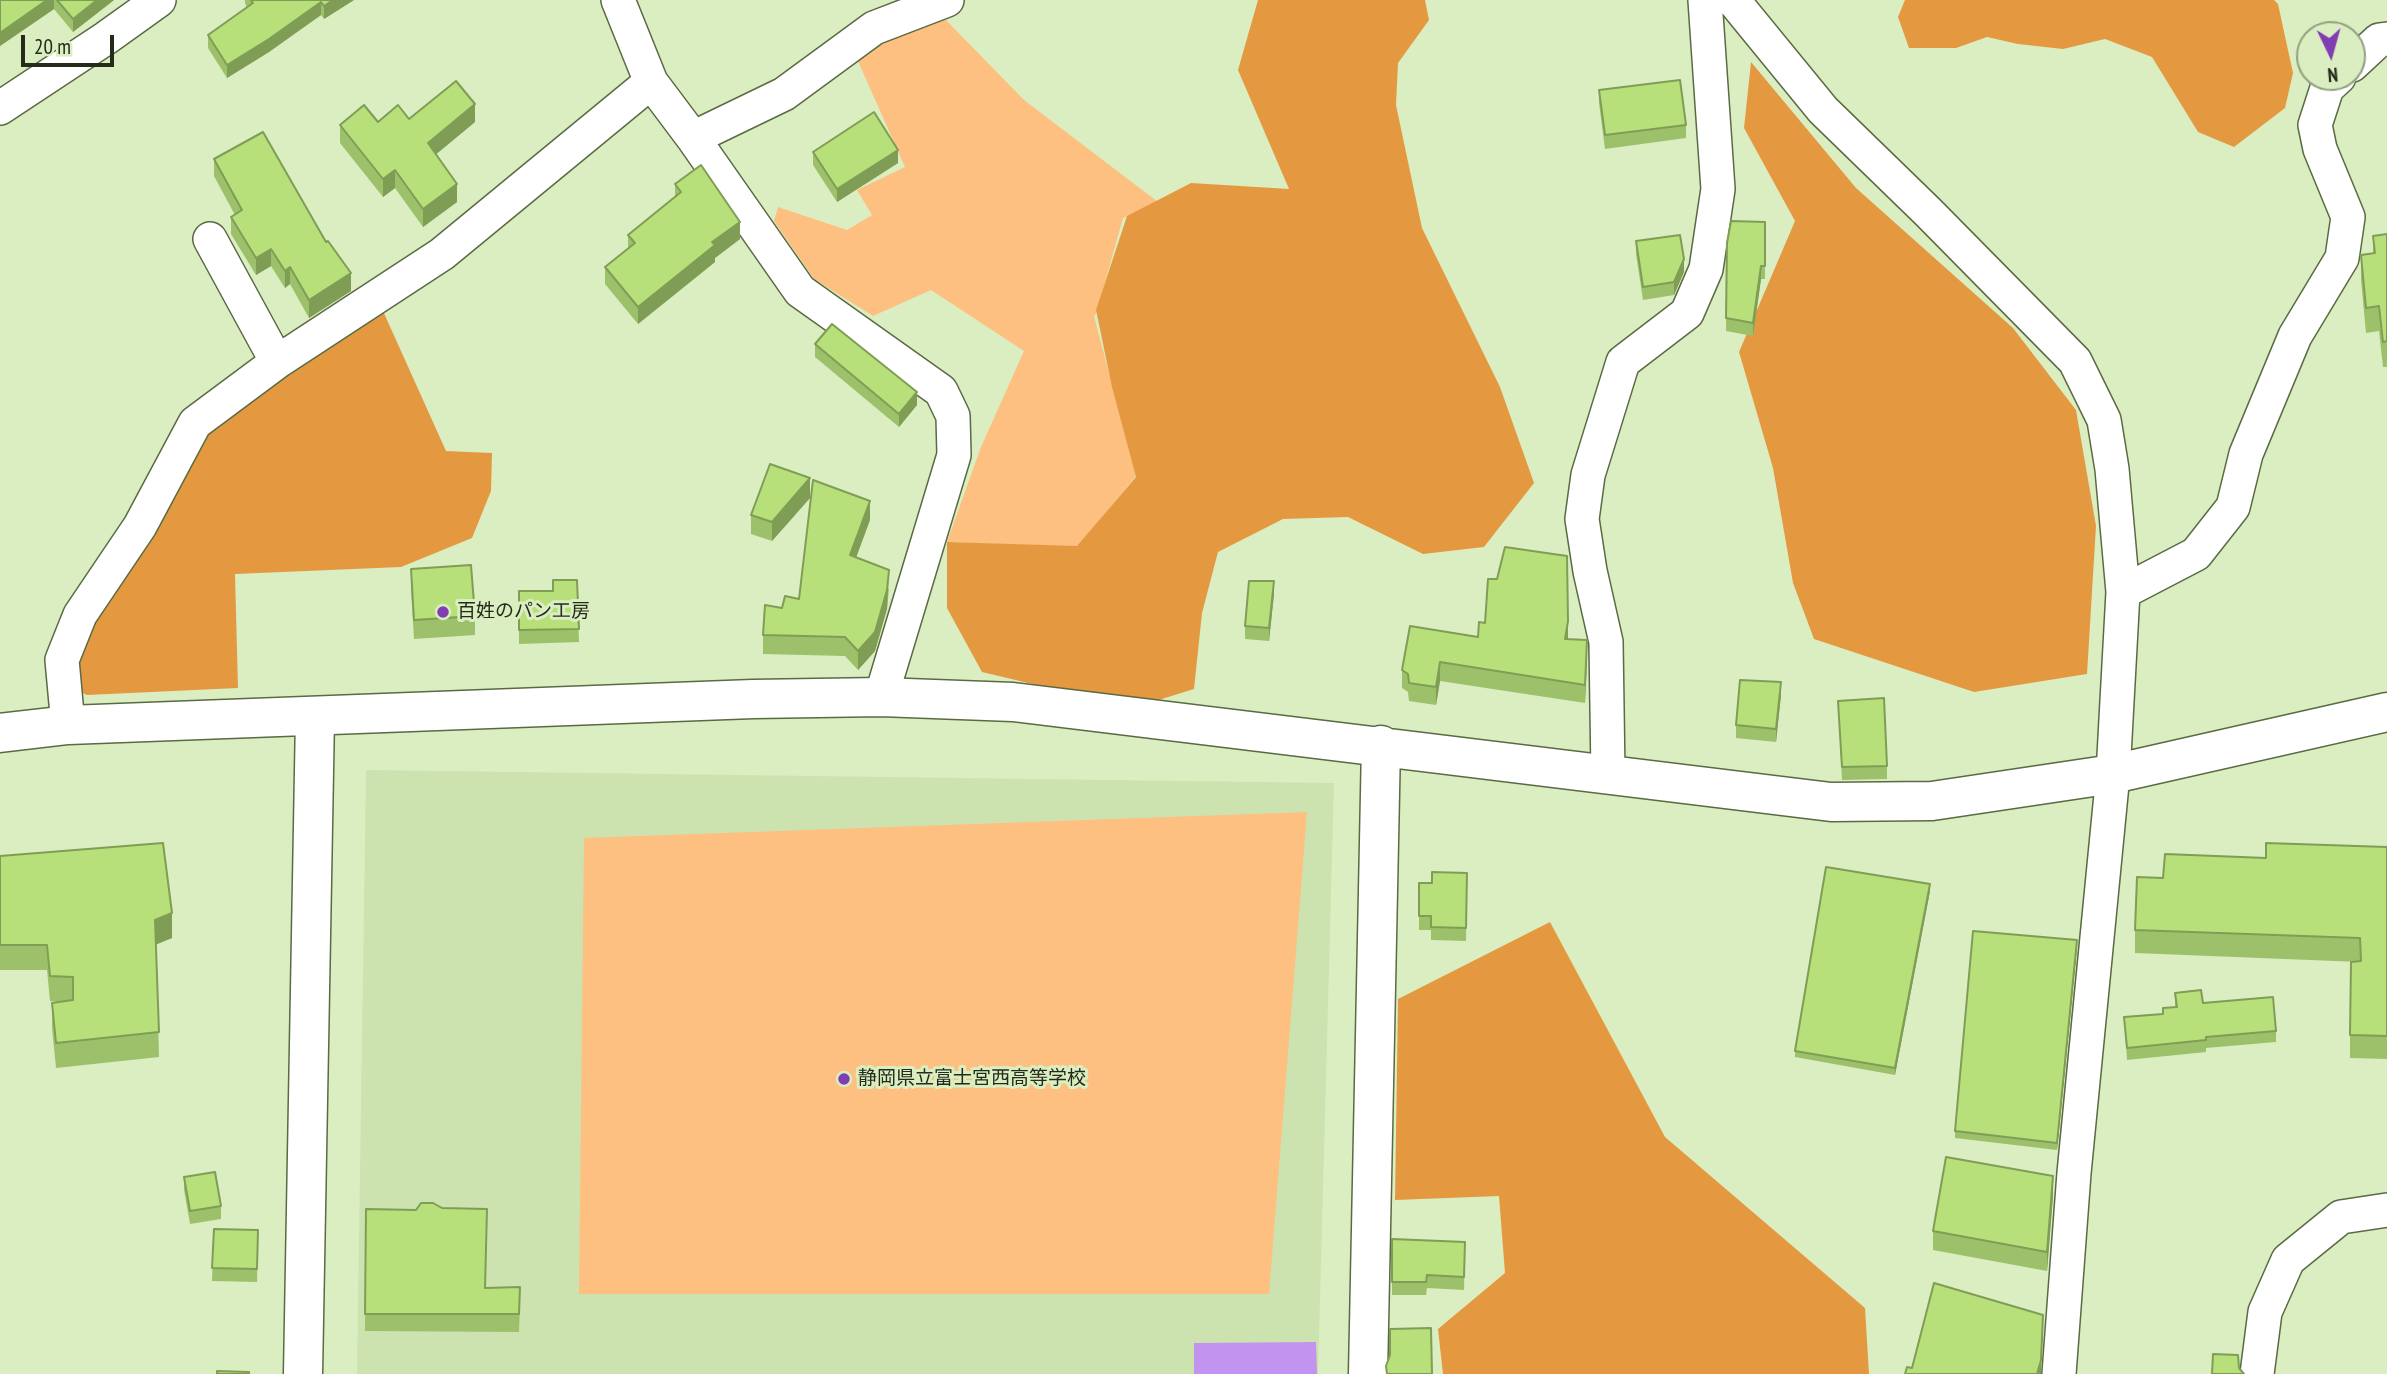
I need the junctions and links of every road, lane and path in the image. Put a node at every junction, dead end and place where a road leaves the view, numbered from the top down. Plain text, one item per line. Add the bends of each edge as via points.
1 (159, 0) edge
2 (618, 0) edge
3 (947, 0) edge
4 (1705, 0) edge
5 (1733, 0) edge
6 (2387, 38) edge
7 (2366, 52) edge
8 (651, 82) junction
9 (2326, 91) edge
10 (0, 108) edge
11 (693, 138) junction
12 (210, 239) dead end
13 (277, 362) junction
14 (2123, 592) junction
15 (881, 697) junction
16 (2387, 712) edge
17 (315, 716) junction
18 (68, 725) junction
19 (0, 733) edge
20 (1381, 745) junction
21 (2112, 774) junction
22 (1608, 775) junction
23 (2387, 1210) edge
24 (303, 1374) edge
25 (1368, 1374) edge
26 (2059, 1374) edge
27 (2257, 1374) edge

1 - 10 street
2 - 8 street
3 - 11 street via 874,28 784,94
4 - 22 street via 1718,190 1706,270 1687,313 1623,362 1588,475 1583,519 1606,642
5 - 14 street via 1823,110 2075,361 2104,420
6 - 7 street
8 - 11 street
8 - 13 street via 442,254
9 - 14 street via 2315,125 2348,217 2342,258 2295,336 2246,454 2233,507 2196,554
11 - 15 street via 800,291 941,391 953,416 954,454
12 - 13 street
13 - 18 street via 195,423 140,526 80,615 62,660
14 - 21 street
15 - 17 street
15 - 20 street via 1013,702
16 - 21 street
17 - 18 street
17 - 24 street
18 - 19 street
20 - 22 street
20 - 25 street
21 - 22 street via 1932,801 1832,802
21 - 26 street
23 - 27 street via 2342,1217 2288,1260 2265,1312

